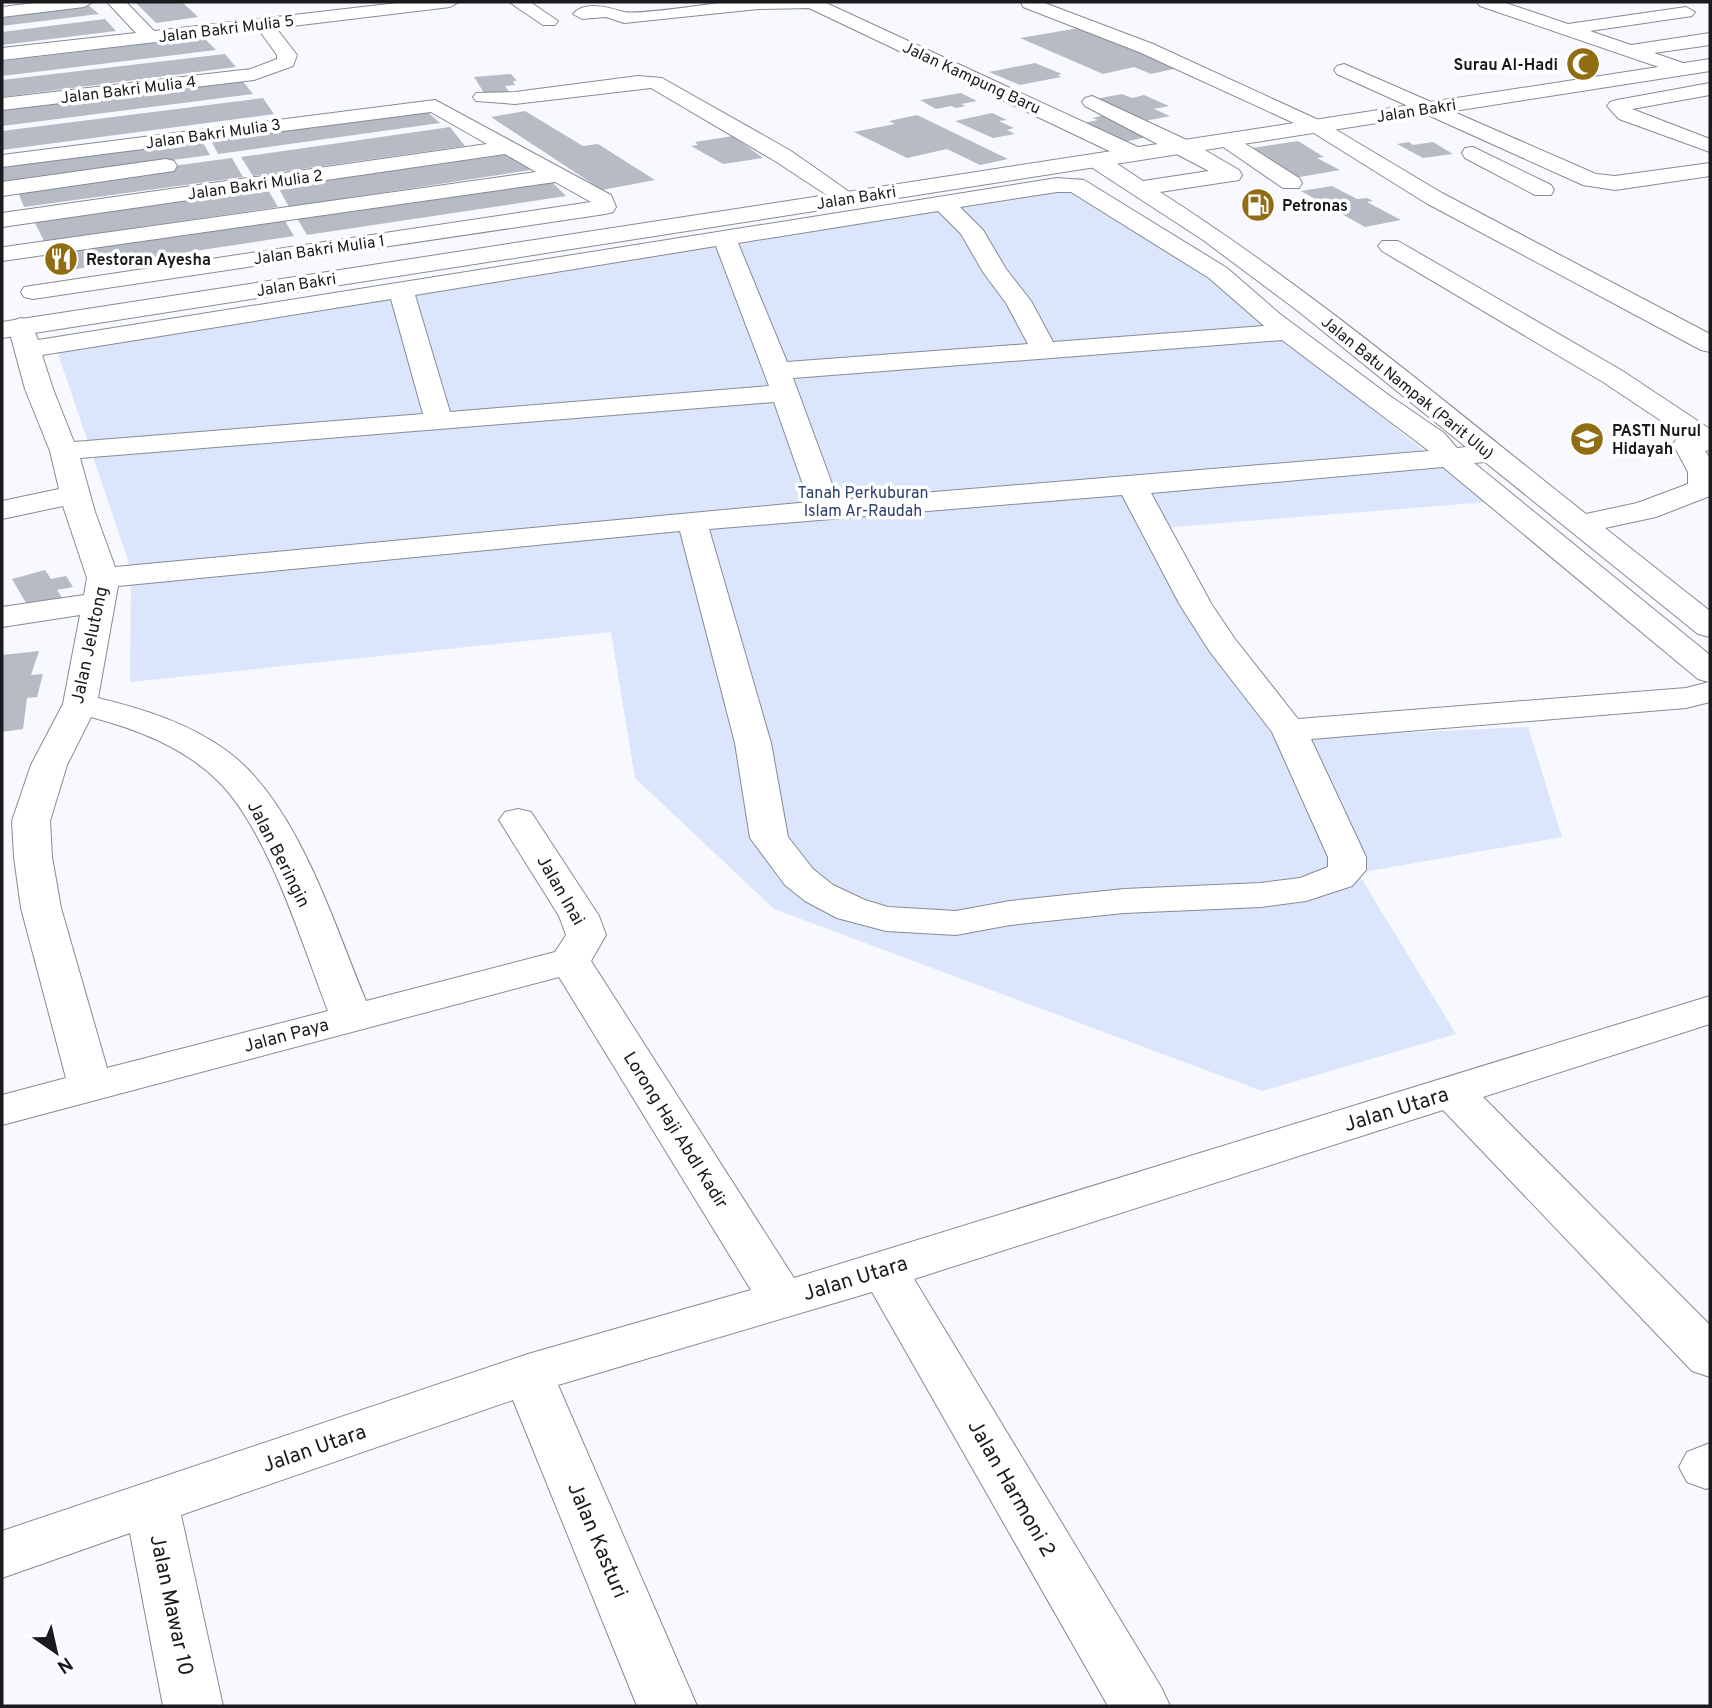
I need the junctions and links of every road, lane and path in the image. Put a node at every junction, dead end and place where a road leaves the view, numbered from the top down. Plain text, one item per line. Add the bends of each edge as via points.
1 (450, 2) edge
2 (518, 2) edge
3 (812, 2) edge
4 (1486, 2) edge
5 (1654, 2) edge
6 (254, 4) dead end
7 (1029, 4) edge
8 (1553, 5) dead end
9 (122, 8) edge
10 (1694, 9) edge
11 (197, 11) dead end
12 (1514, 11) junction
13 (2, 12) edge
14 (92, 13) edge
15 (582, 14) dead end
16 (549, 21) dead end
17 (270, 23) junction
18 (27, 27) dead end
19 (216, 29) junction
20 (1567, 29) junction
21 (150, 37) junction
22 (1710, 39) edge
23 (1630, 51) junction
24 (2, 54) edge
25 (239, 60) dead end
26 (1710, 65) edge
27 (1682, 69) junction
28 (1344, 70) dead end
29 (260, 81) junction
30 (1710, 89) edge
31 (482, 97) dead end
32 (1092, 102) dead end
33 (2, 104) edge
34 (281, 104) dead end
35 (1430, 108) junction
36 (1380, 116) junction
37 (298, 121) junction
38 (466, 124) junction
39 (1317, 126) junction
40 (1710, 127) edge
41 (425, 129) dead end
42 (1416, 130) dead end
43 (1675, 133) junction
44 (1226, 140) junction
45 (1456, 144) dead end
46 (1183, 146) junction
47 (1710, 146) edge
48 (508, 147) junction
49 (1134, 154) junction
50 (2, 160) edge
51 (1096, 160) junction
52 (193, 162) dead end
53 (1710, 170) edge
54 (558, 175) junction
55 (1291, 183) dead end
56 (1139, 188) junction
57 (2, 189) edge
58 (1543, 190) dead end
59 (847, 198) junction
60 (943, 203) junction
61 (2, 220) edge
62 (725, 239) junction
63 (1390, 246) dead end
64 (3, 252) edge
65 (401, 290) junction
66 (33, 292) junction
67 (26, 332) edge
68 (1288, 332) junction
69 (1710, 344) edge
70 (1045, 351) junction
71 (781, 382) junction
72 (439, 420) junction
73 (1710, 442) edge
74 (64, 451) junction
75 (1491, 453) junction
76 (1450, 458) junction
77 (1132, 485) junction
78 (76, 494) junction
79 (2, 510) edge
80 (827, 510) junction
81 (692, 521) junction
82 (1580, 524) junction
83 (101, 590) junction
84 (2, 617) edge
85 (1710, 627) edge
86 (1710, 672) edge
87 (1710, 692) edge
88 (79, 704) junction
89 (1289, 730) junction
90 (518, 820) dead end
91 (570, 961) junction
92 (352, 1018) junction
93 (1705, 1018) edge
94 (90, 1087) junction
95 (1452, 1092) junction
96 (2, 1110) edge
97 (884, 1270) junction
98 (782, 1299) junction
99 (1710, 1357) edge
100 (528, 1374) junction
101 (151, 1504) junction
102 (2, 1554) edge
103 (193, 1706) edge
104 (667, 1706) edge
105 (1140, 1706) edge

1 - 17 street, Jalan Bakri Mulia 5
2 - 16 street
3 - 15 street via 624,18 608,11
3 - 49 street, Jalan Kampung Baru
4 - 12 street
5 - 10 street
6 - 17 street
7 - 39 street via 1146,48
8 - 12 street
9 - 14 street
9 - 21 street
10 - 20 street
11 - 19 street
12 - 20 street
13 - 14 street
14 - 18 street
17 - 19 street, Jalan Bakri Mulia 5
17 - 29 street, Jalan Bakri Mulia 4 via 287,55 286,62
19 - 21 street, Jalan Bakri Mulia 5
20 - 23 street
21 - 24 street, Jalan Bakri Mulia 5
22 - 23 street
23 - 27 street
25 - 29 street
26 - 27 street, Jalan Bakri
27 - 35 street, Jalan Bakri
28 - 35 street
29 - 33 street, Jalan Bakri Mulia 4
30 - 43 street via 1617,106 1626,115
31 - 59 street via 516,98 655,82
32 - 46 street
34 - 37 street
35 - 36 street, Jalan Bakri
35 - 53 street via 1603,182
36 - 39 street, Jalan Bakri
36 - 42 street
37 - 38 street, Jalan Bakri Mulia 3 via 435,106
37 - 50 street, Jalan Bakri Mulia 3
38 - 41 street
38 - 48 street
39 - 44 street, Jalan Bakri
39 - 69 street via 1434,198
40 - 43 street
43 - 47 street
44 - 46 street, Jalan Bakri
44 - 55 street
45 - 58 street
46 - 49 street, Jalan Bakri
46 - 56 street via 1231,175
48 - 54 street
48 - 61 street, Jalan Bakri Mulia 2
49 - 51 street, Jalan Bakri
51 - 56 street, Jalan Batu Nampak (Parit Ulu)
51 - 59 street, Jalan Bakri
52 - 57 street
54 - 64 street
54 - 66 street, Jalan Bakri Mulia 1 via 603,200 604,206
56 - 75 street, Jalan Batu Nampak (Parit Ulu) via 1307,306
59 - 67 street, Jalan Bakri
60 - 62 street
60 - 68 street via 1076,185 1218,273
60 - 70 street via 971,230
62 - 65 street
62 - 71 street
63 - 73 street via 1612,376
64 - 66 street
65 - 67 street
65 - 72 street
66 - 67 street
67 - 74 street, Jalan Jelutong via 39,389
68 - 70 street
68 - 76 street via 1434,439
70 - 71 street
71 - 72 street
71 - 80 street
72 - 74 street
73 - 82 street via 1688,444 1705,474 1700,490 1645,511
74 - 78 street, Jalan Jelutong
75 - 76 street
75 - 82 street, Jalan Batu Nampak (Parit Ulu)
76 - 77 street
76 - 86 street
77 - 80 street
77 - 89 street via 1196,605
78 - 79 street
78 - 83 street, Jalan Jelutong
80 - 81 street
81 - 83 street
81 - 89 street via 753,743 769,838 818,894 851,909 886,919 956,923 1124,901 1261,895 1306,889 1338,878 1347,870 1348,857
82 - 85 street, Jalan Batu Nampak (Parit Ulu)
83 - 84 street
83 - 88 street, Jalan Jelutong
87 - 89 street via 1686,698
88 - 92 street, Jalan Beringin via 172,734 212,759 246,790 287,862
88 - 94 street, Jalan Jelutong via 39,791 31,838 41,908
90 - 91 street, Jalan Inai via 579,916 586,935
91 - 92 street, Jalan Paya
91 - 98 street, Lorong Haji Abdl Kadir
92 - 94 street, Jalan Paya
93 - 95 street, Jalan Utara
94 - 96 street, Jalan Paya
95 - 97 street, Jalan Utara
95 - 99 street
97 - 98 street, Jalan Utara
97 - 105 street, Jalan Harmoni 2
98 - 100 street, Jalan Utara
100 - 101 street, Jalan Utara
100 - 104 street, Jalan Kasturi
101 - 102 street, Jalan Utara
101 - 103 street, Jalan Mawar 10

